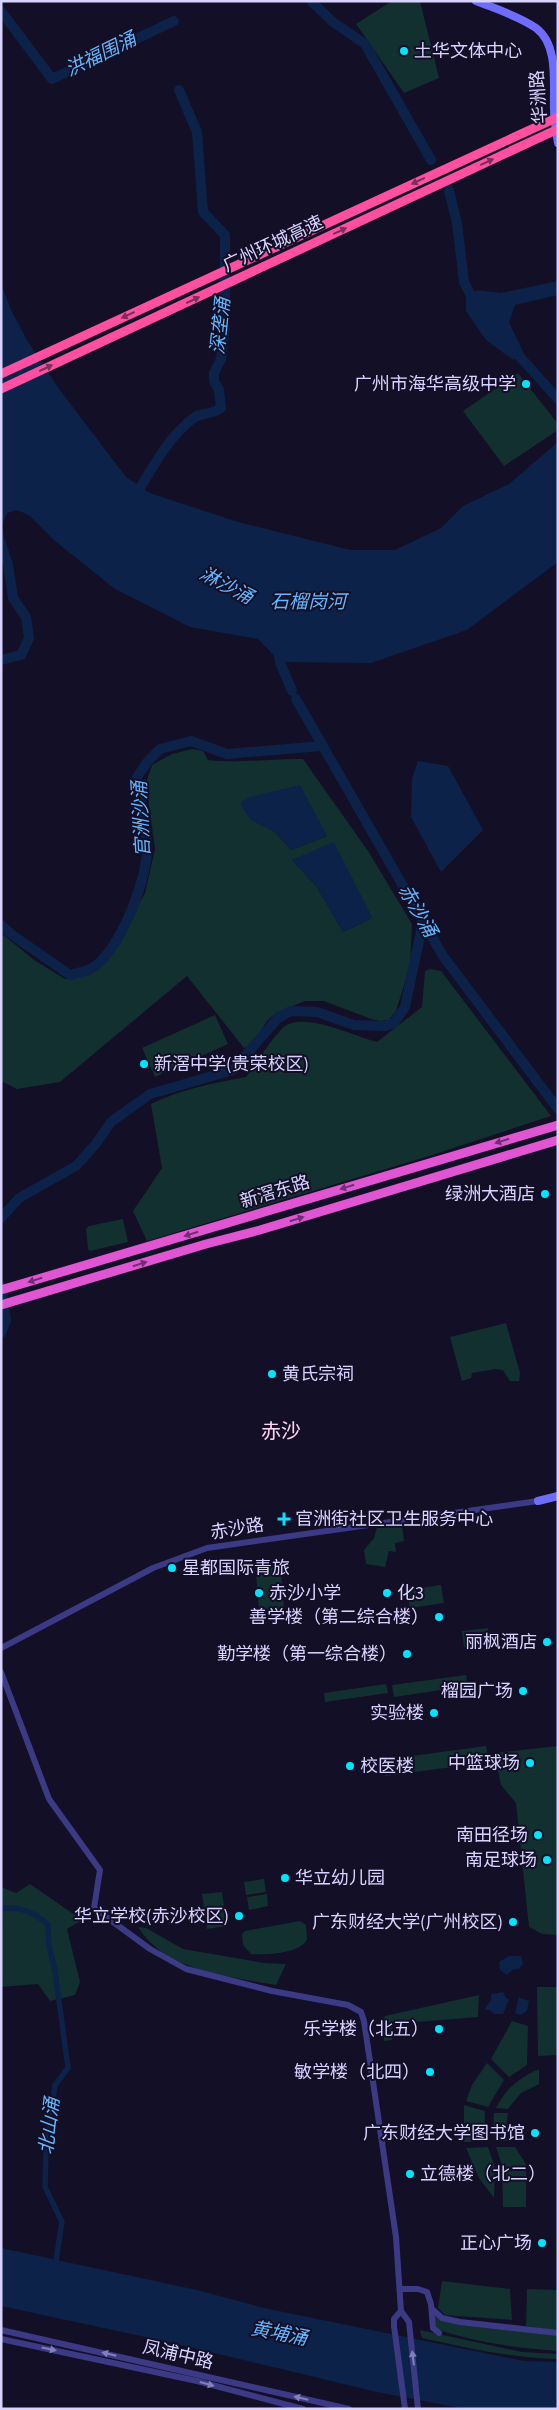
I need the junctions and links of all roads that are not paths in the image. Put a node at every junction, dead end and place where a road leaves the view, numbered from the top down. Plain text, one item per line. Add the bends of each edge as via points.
1 (476, 1) edge
2 (556, 86) edge
3 (558, 117) edge
4 (558, 129) edge
5 (558, 144) edge
6 (1, 374) edge
7 (1, 388) edge
8 (553, 1126) edge
9 (558, 1140) edge
10 (1, 1290) edge
11 (1, 1305) edge
12 (558, 1496) edge
13 (538, 1501) junction
14 (558, 1501) edge
15 (1, 1648) edge
16 (1, 1672) edge
17 (400, 2288) junction
18 (432, 2310) junction
19 (401, 2311) junction
20 (1, 2330) edge
21 (439, 2333) dead end
22 (558, 2333) edge
23 (1, 2338) edge
24 (405, 2407) edge
25 (418, 2408) edge
26 (303, 2409) edge
27 (349, 2409) edge

1 - 2 main road, 华洲路 via 529,24 543,35
2 - 5 main road, 华洲路 via 554,110
3 -> 6 highway, 广州环城高速, bridge
7 -> 4 highway, 广州环城高速, bridge
8 -> 10 highway, 新滘东路
11 -> 9 highway, 新滘东路
12 - 13 main road, 赤沙路
13 - 14 main road
13 - 15 street, 赤沙路 via 207,1548 153,1568
16 - 17 street via 49,1799 99,1868 101,1878 94,1908 170,1962 239,1983 348,2005 361,2012 396,2238
17 - 18 street via 427,2292
17 - 19 street
18 - 21 street via 433,2328
18 - 22 street via 442,2318 460,2322
19 - 24 street via 394,2320 394,2326
25 -> 19 street via 409,2322
27 -> 20 street, 凤浦中路
23 -> 26 street, 凤浦中路

